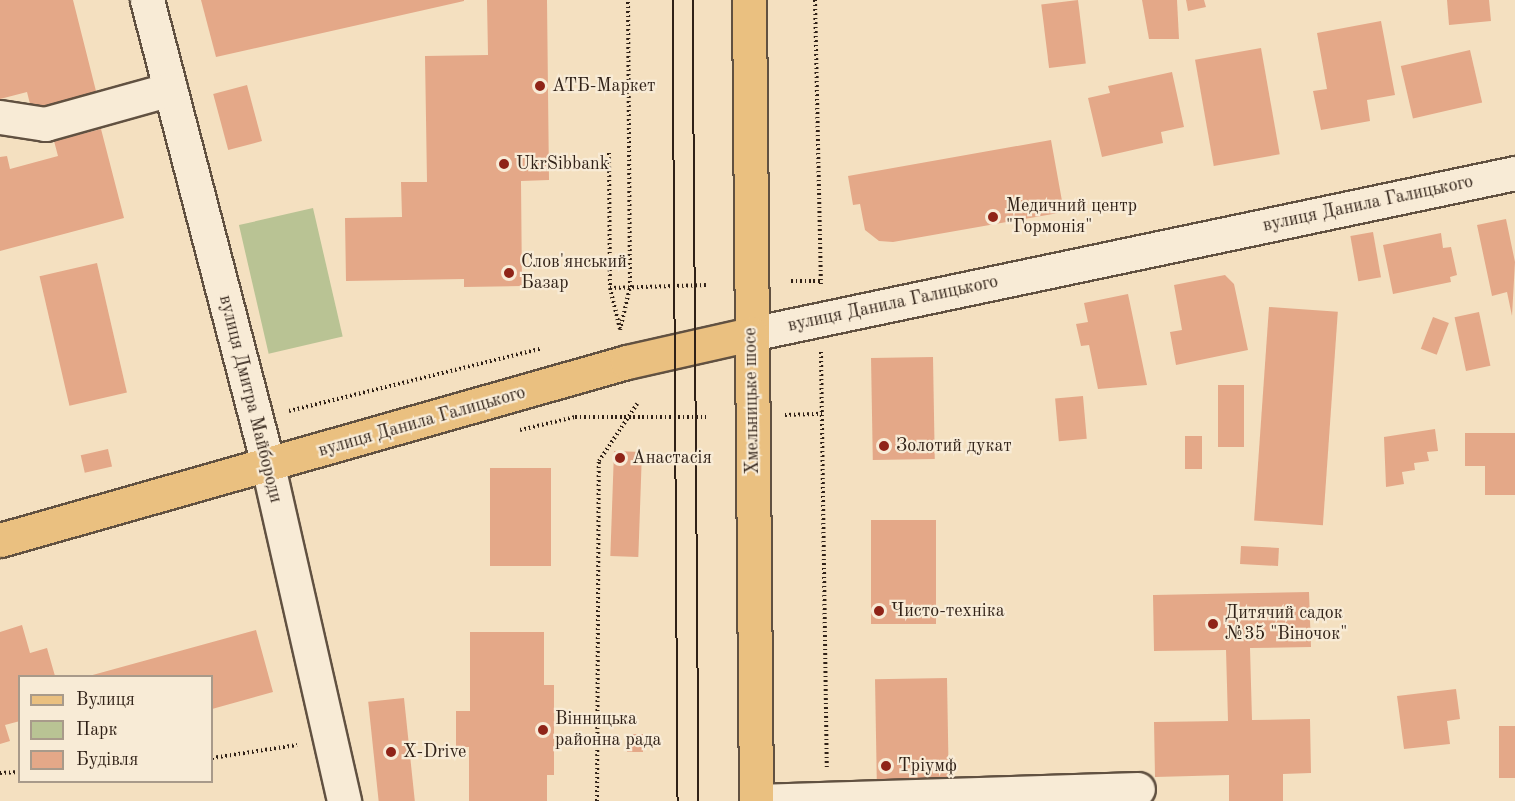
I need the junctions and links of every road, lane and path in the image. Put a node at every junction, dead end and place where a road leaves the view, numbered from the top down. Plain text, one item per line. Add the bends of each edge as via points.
1 (147, 0) edge
2 (628, 0) edge
3 (749, 0) edge
4 (815, 0) edge
5 (170, 89) junction
6 (0, 117) edge
7 (609, 153) dead end
8 (1515, 173) edge
9 (791, 281) dead end
10 (821, 281) junction
11 (706, 285) dead end
12 (630, 287) junction
13 (610, 288) junction
14 (821, 319) junction
15 (620, 330) junction
16 (608, 332) dead end
17 (751, 334) junction
18 (550, 346) dead end
19 (637, 404) dead end
20 (822, 414) junction
21 (778, 415) dead end
22 (706, 417) dead end
23 (628, 418) junction
24 (258, 426) junction
25 (268, 466) junction
26 (0, 540) edge
27 (331, 740) junction
28 (213, 758) edge
29 (18, 772) edge
30 (0, 773) edge
31 (1138, 789) dead end
32 (828, 799) junction
33 (344, 801) edge
34 (597, 801) edge
35 (756, 801) edge

1 - 5 street, вулиця Дмитра Майбороди
2 - 12 path
3 - 17 main road, Хмельницьке шосе
4 - 10 path
5 - 6 street via 45,124
5 - 24 street, вулиця Дмитра Майбороди
7 - 13 path
8 - 14 street, вулиця Данила Галицького
9 - 10 path
10 - 14 path
11 - 12 path
12 - 13 path
12 - 15 path
13 - 15 path
14 - 17 street, вулиця Данила Галицького
14 - 20 path
15 - 16 path
17 - 25 main road, вулиця Данила Галицького via 627,362
17 - 35 main road, Хмельницьке шосе
18 - 24 path via 296,408
19 - 23 path
20 - 21 path
20 - 32 path
22 - 23 path
23 - 34 path via 599,461
24 - 25 street, вулиця Дмитра Майбороди
25 - 26 main road, вулиця Данила Галицького
25 - 27 street, вулиця Дмитра Майбороди
27 - 28 path
27 - 33 street, вулиця Дмитра Майбороди
29 - 30 path
31 - 32 street
32 - 35 street

